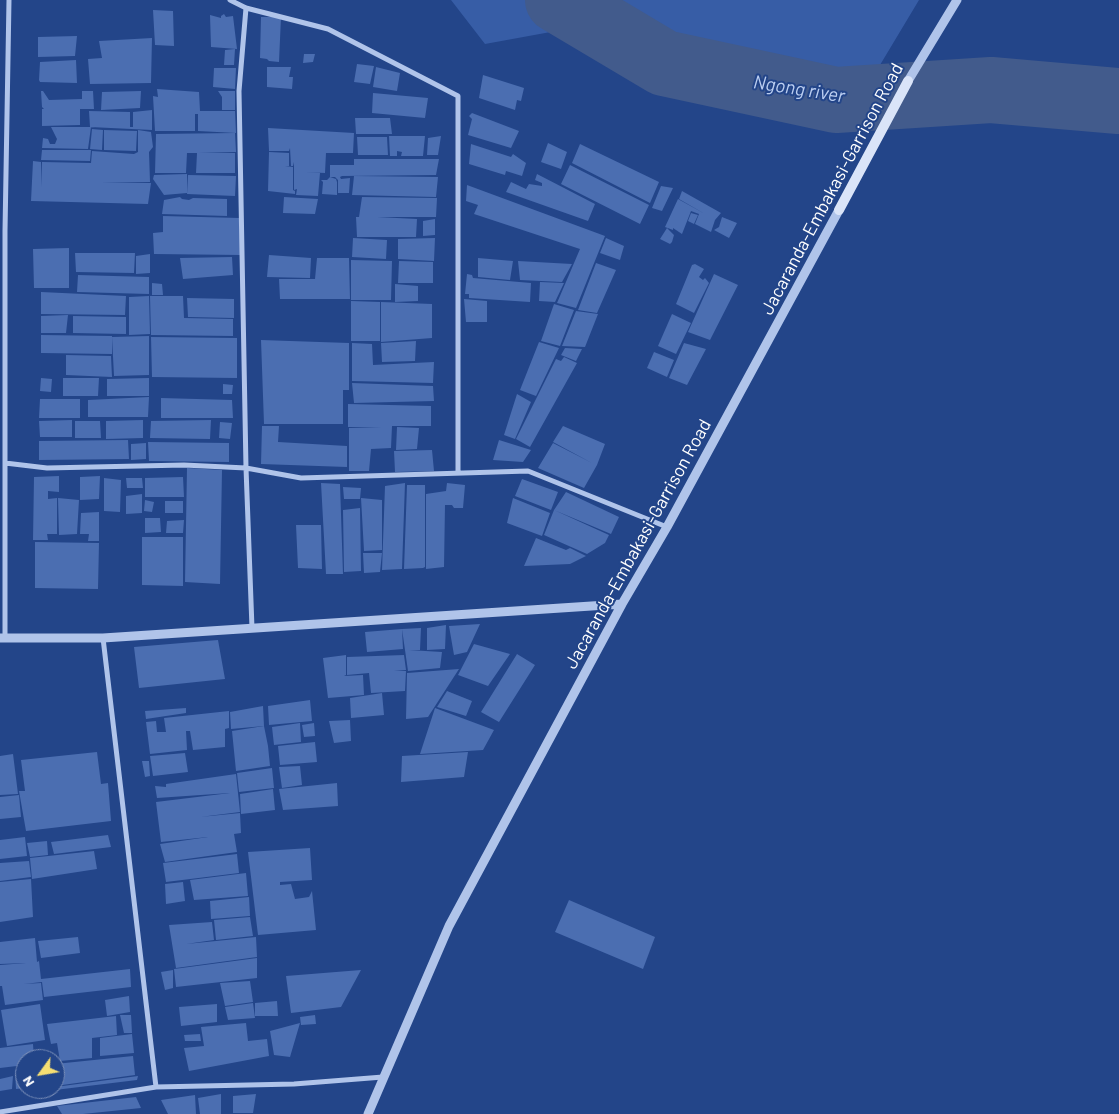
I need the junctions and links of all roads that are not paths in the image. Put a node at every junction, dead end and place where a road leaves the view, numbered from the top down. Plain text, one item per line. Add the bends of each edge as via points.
1 (9, 0) edge
2 (230, 0) edge
3 (957, 0) edge
4 (246, 8) junction
5 (908, 81) joint
6 (839, 210) joint
7 (5, 463) junction
8 (246, 468) junction
9 (458, 472) junction
10 (667, 527) junction
11 (622, 604) junction
12 (252, 628) junction
13 (2, 638) edge
14 (103, 638) junction
15 (383, 1077) junction
16 (156, 1087) junction
17 (0, 1112) edge
18 (368, 1114) edge

1 - 7 street
2 - 4 street
3 - 5 street, Jacaranda-Embakasi-Garrison Road
4 - 8 street via 239,91
4 - 9 street via 328,28 458,96
5 - 6 main road, Jacaranda-Embakasi-Garrison Road
6 - 10 street, Jacaranda-Embakasi-Garrison Road
7 - 8 street via 47,468 184,464
7 - 13 street
8 - 9 street via 302,478
8 - 12 street
9 - 10 street via 528,471
10 - 11 street, Jacaranda-Embakasi-Garrison Road
11 - 12 street
11 - 15 street, Jacaranda-Embakasi-Garrison Road via 448,926
12 - 14 street
13 - 14 street
14 - 16 street
15 - 16 street via 294,1084
15 - 18 street, Jacaranda-Embakasi-Garrison Road
16 - 17 street

